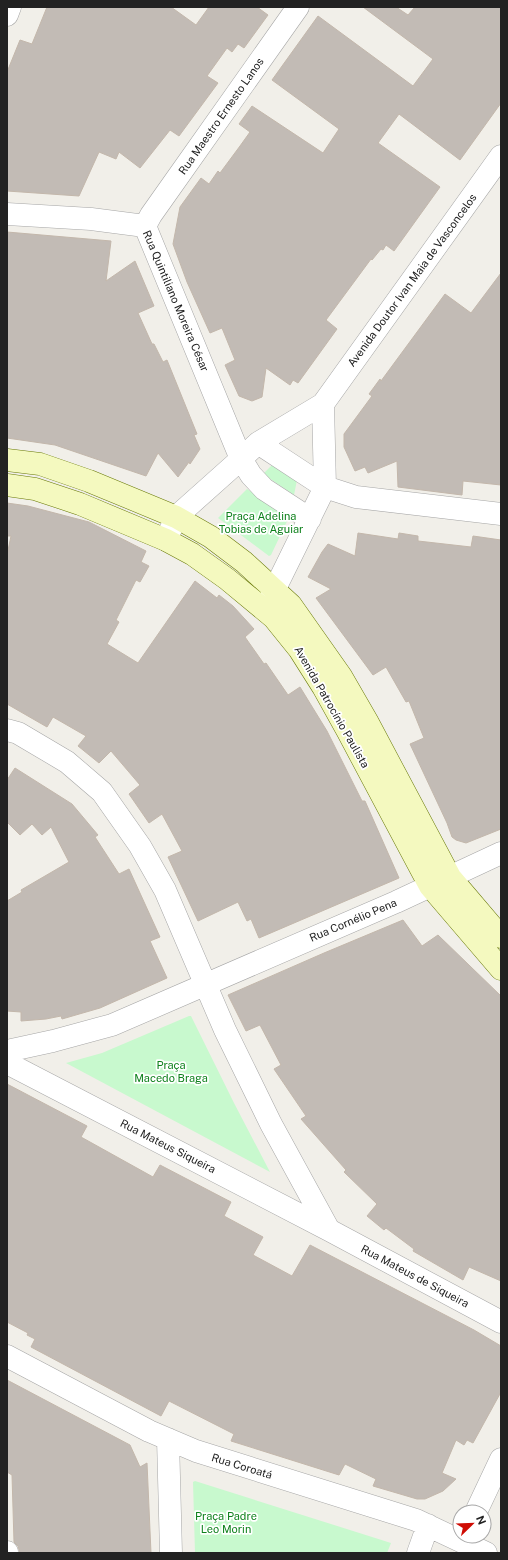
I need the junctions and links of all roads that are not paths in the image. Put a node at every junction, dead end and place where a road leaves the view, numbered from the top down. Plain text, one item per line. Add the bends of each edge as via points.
1 (10, 7) edge
2 (298, 7) edge
3 (7, 15) edge
4 (501, 156) edge
5 (7, 214) edge
6 (145, 226) junction
7 (323, 404) junction
8 (258, 443) junction
9 (241, 459) junction
10 (7, 460) edge
11 (7, 486) edge
12 (325, 487) junction
13 (501, 514) edge
14 (176, 517) junction
15 (310, 519) junction
16 (166, 540) junction
17 (275, 590) junction
18 (264, 609) junction
19 (7, 730) edge
20 (501, 853) edge
21 (450, 877) junction
22 (430, 886) junction
23 (501, 937) edge
24 (501, 969) edge
25 (205, 984) junction
26 (7, 1051) edge
27 (7, 1063) edge
28 (329, 1230) junction
29 (501, 1322) edge
30 (7, 1356) edge
31 (168, 1439) junction
32 (501, 1459) edge
33 (480, 1504) edge
34 (428, 1526) junction
35 (452, 1535) edge
36 (472, 1544) edge
37 (171, 1553) edge
38 (418, 1553) edge
39 (486, 1553) edge

1 - 3 street
2 - 6 street, Rua Maestro Ernesto Lanos
4 - 7 street, Avenida Doutor Ivan Maia de Vasconcelos
5 - 6 street, Rua Quintiliano Moreira César via 91,219
6 - 9 street, Rua Quintiliano Moreira César
7 - 8 street
7 - 12 street
8 - 9 street
8 - 12 street
9 - 14 street
9 - 15 street via 264,489
10 - 14 street, Avenida Patrocínio Paulista via 40,464
11 - 16 street, Avenida Patrocínio Paulista via 35,488
12 - 13 street via 356,497
12 - 15 street
14 - 16 street
14 - 17 street, Avenida Patrocínio Paulista via 211,537
15 - 17 street
16 - 18 street, Avenida Patrocínio Paulista via 192,554
17 - 18 street
17 - 21 street, Avenida Patrocínio Paulista via 291,605 341,676
18 - 22 street, Avenida Patrocínio Paulista via 299,649 323,687
19 - 25 street via 18,733 68,762 102,792 140,846 165,890
20 - 21 street, Rua Cornélio Pena
21 - 22 street, Rua Cornélio Pena
21 - 23 street, Avenida Patrocínio Paulista
22 - 24 street, Avenida Patrocínio Paulista
22 - 25 street, Rua Cornélio Pena
25 - 26 street via 112,1025
25 - 28 street via 271,1124
27 - 28 street, Rua Mateus Siqueira
28 - 29 street, Rua Mateus de Siqueira
30 - 31 street, Rua Coroatá
31 - 34 street, Rua Coroatá via 196,1451 416,1520
31 - 37 street
32 - 33 street
34 - 35 street, Rua Coroatá
34 - 38 street
36 - 39 street, Rua Coroatá

